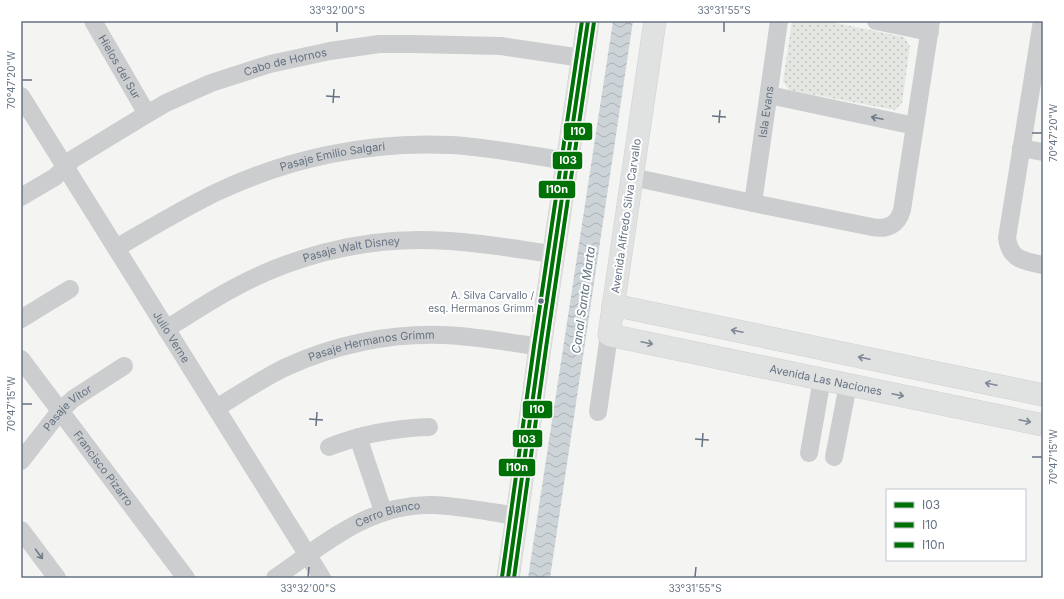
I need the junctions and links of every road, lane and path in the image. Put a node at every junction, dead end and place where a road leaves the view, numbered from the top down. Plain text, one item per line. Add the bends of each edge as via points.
1 (588, 21) edge
2 (655, 21) edge
3 (779, 21) edge
4 (876, 21) edge
5 (1042, 21) edge
6 (97, 23) edge
7 (930, 26) edge
8 (1040, 46) edge
9 (582, 58) junction
10 (769, 95) junction
11 (21, 96) edge
12 (147, 114) junction
13 (915, 126) junction
14 (1021, 148) junction
15 (1043, 152) edge
16 (567, 161) junction
17 (65, 167) junction
18 (632, 176) junction
19 (21, 197) edge
20 (753, 203) junction
21 (116, 248) junction
22 (553, 254) junction
23 (1043, 265) edge
24 (70, 289) dead end
25 (613, 305) junction
26 (21, 319) edge
27 (166, 329) junction
28 (609, 335) junction
29 (540, 347) junction
30 (21, 359) edge
31 (124, 366) dead end
32 (822, 379) junction
33 (848, 385) junction
34 (1043, 395) edge
35 (216, 408) junction
36 (60, 411) junction
37 (598, 412) dead end
38 (1043, 425) edge
39 (429, 427) dead end
40 (358, 437) junction
41 (329, 447) dead end
42 (809, 453) dead end
43 (834, 457) dead end
44 (21, 460) edge
45 (383, 512) junction
46 (517, 516) junction
47 (21, 530) edge
48 (308, 555) junction
49 (57, 578) edge
50 (186, 578) edge
51 (275, 578) edge
52 (322, 578) edge
53 (508, 578) edge

1 - 9 street
2 - 18 street, Avenida Alfredo Silva Carvallo
3 - 10 street, Isla Evans
4 - 7 street
5 - 8 street
6 - 12 street, Hielos del Sur
7 - 13 street
8 - 14 street
9 - 12 street, Cabo de Hornos via 476,44 372,45 330,51 236,74 186,94
9 - 16 street
13 -> 10 street
10 - 20 street, Isla Evans
11 - 17 street, Julio Verne
12 - 17 street, Cabo de Hornos via 73,159
13 - 20 street via 902,210 899,218 890,226 878,228
14 - 15 street
14 - 23 street via 1007,230 1008,245 1010,251 1019,259
16 - 21 street, Pasaje Emilio Salgari via 449,145 408,145 346,151 252,178 218,192
16 - 22 street
17 - 19 street, Cabo de Hornos via 55,177
17 - 21 street, Julio Verne
18 - 20 street
18 - 25 street, Avenida Alfredo Silva Carvallo
21 - 27 street, Julio Verne
22 - 27 street, Pasaje Walt Disney via 472,243 421,240 340,249 285,265 259,276
22 - 29 street
24 - 26 street
25 - 28 street, Avenida Alfredo Silva Carvallo
34 -> 25 street
27 - 35 street, Julio Verne
28 -> 32 street, Avenida Las Naciones
28 - 37 street, Avenida Alfredo Silva Carvallo
29 - 35 street, Pasaje Hermanos Grimm via 444,335 361,342 320,354 284,369
29 - 46 street
30 - 36 street, Francisco Pizarro
31 - 36 street, Pasaje Vítor via 72,399
32 - 33 street, Avenida Las Naciones
32 - 42 street
33 -> 38 street, Avenida Las Naciones
33 - 43 street
35 - 48 street, Julio Verne
36 - 44 street, Pasaje Vítor
36 - 50 street, Francisco Pizarro
39 - 40 street via 405,428
40 - 41 street
40 - 45 street
45 - 46 street, Cerro Blanco via 432,505
45 - 48 street, Cerro Blanco via 349,527
46 - 53 street
47 -> 49 street
48 - 51 street, Cerro Blanco
48 - 52 street, Julio Verne

